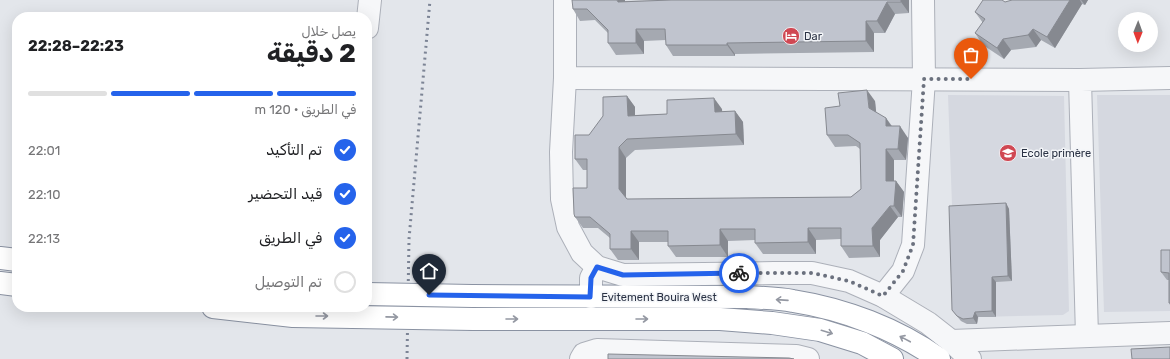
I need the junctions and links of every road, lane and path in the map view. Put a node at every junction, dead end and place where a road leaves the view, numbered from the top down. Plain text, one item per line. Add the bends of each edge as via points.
1 (370, 0) edge
2 (565, 0) edge
3 (923, 0) edge
4 (369, 12) edge
5 (565, 78) junction
6 (1170, 78) edge
7 (924, 79) junction
8 (1080, 80) junction
9 (0, 258) edge
10 (12, 259) edge
11 (597, 267) junction
12 (0, 283) edge
13 (12, 284) edge
14 (372, 294) edge
15 (883, 296) junction
16 (590, 297) junction
17 (295, 312) edge
18 (1170, 333) edge
19 (1087, 336) junction
20 (951, 341) junction
21 (581, 359) edge
22 (808, 359) edge
23 (892, 359) edge
24 (939, 359) edge
25 (970, 359) edge

1 - 4 street
2 - 5 street
3 - 7 street
5 - 7 street
5 - 11 street via 561,152 562,199 568,227 582,253
6 - 8 street
7 - 8 street
7 - 15 street via 913,245 903,271
8 - 19 street
9 - 10 highway
11 - 15 street via 623,275 812,273 849,281
11 - 16 street via 591,278
12 - 13 highway
14 - 16 highway, Evitement Bouira West, bridge
15 - 20 street via 928,323
24 -> 16 highway, Evitement Bouira West via 903,337 863,319 792,300 747,297
17 -> 23 highway, Evitement Bouira West, bridge via 473,319 720,320 772,323 820,330 862,343
18 - 19 street
19 - 20 street
20 - 25 street
21 - 22 street via 584,354 597,350 796,356

